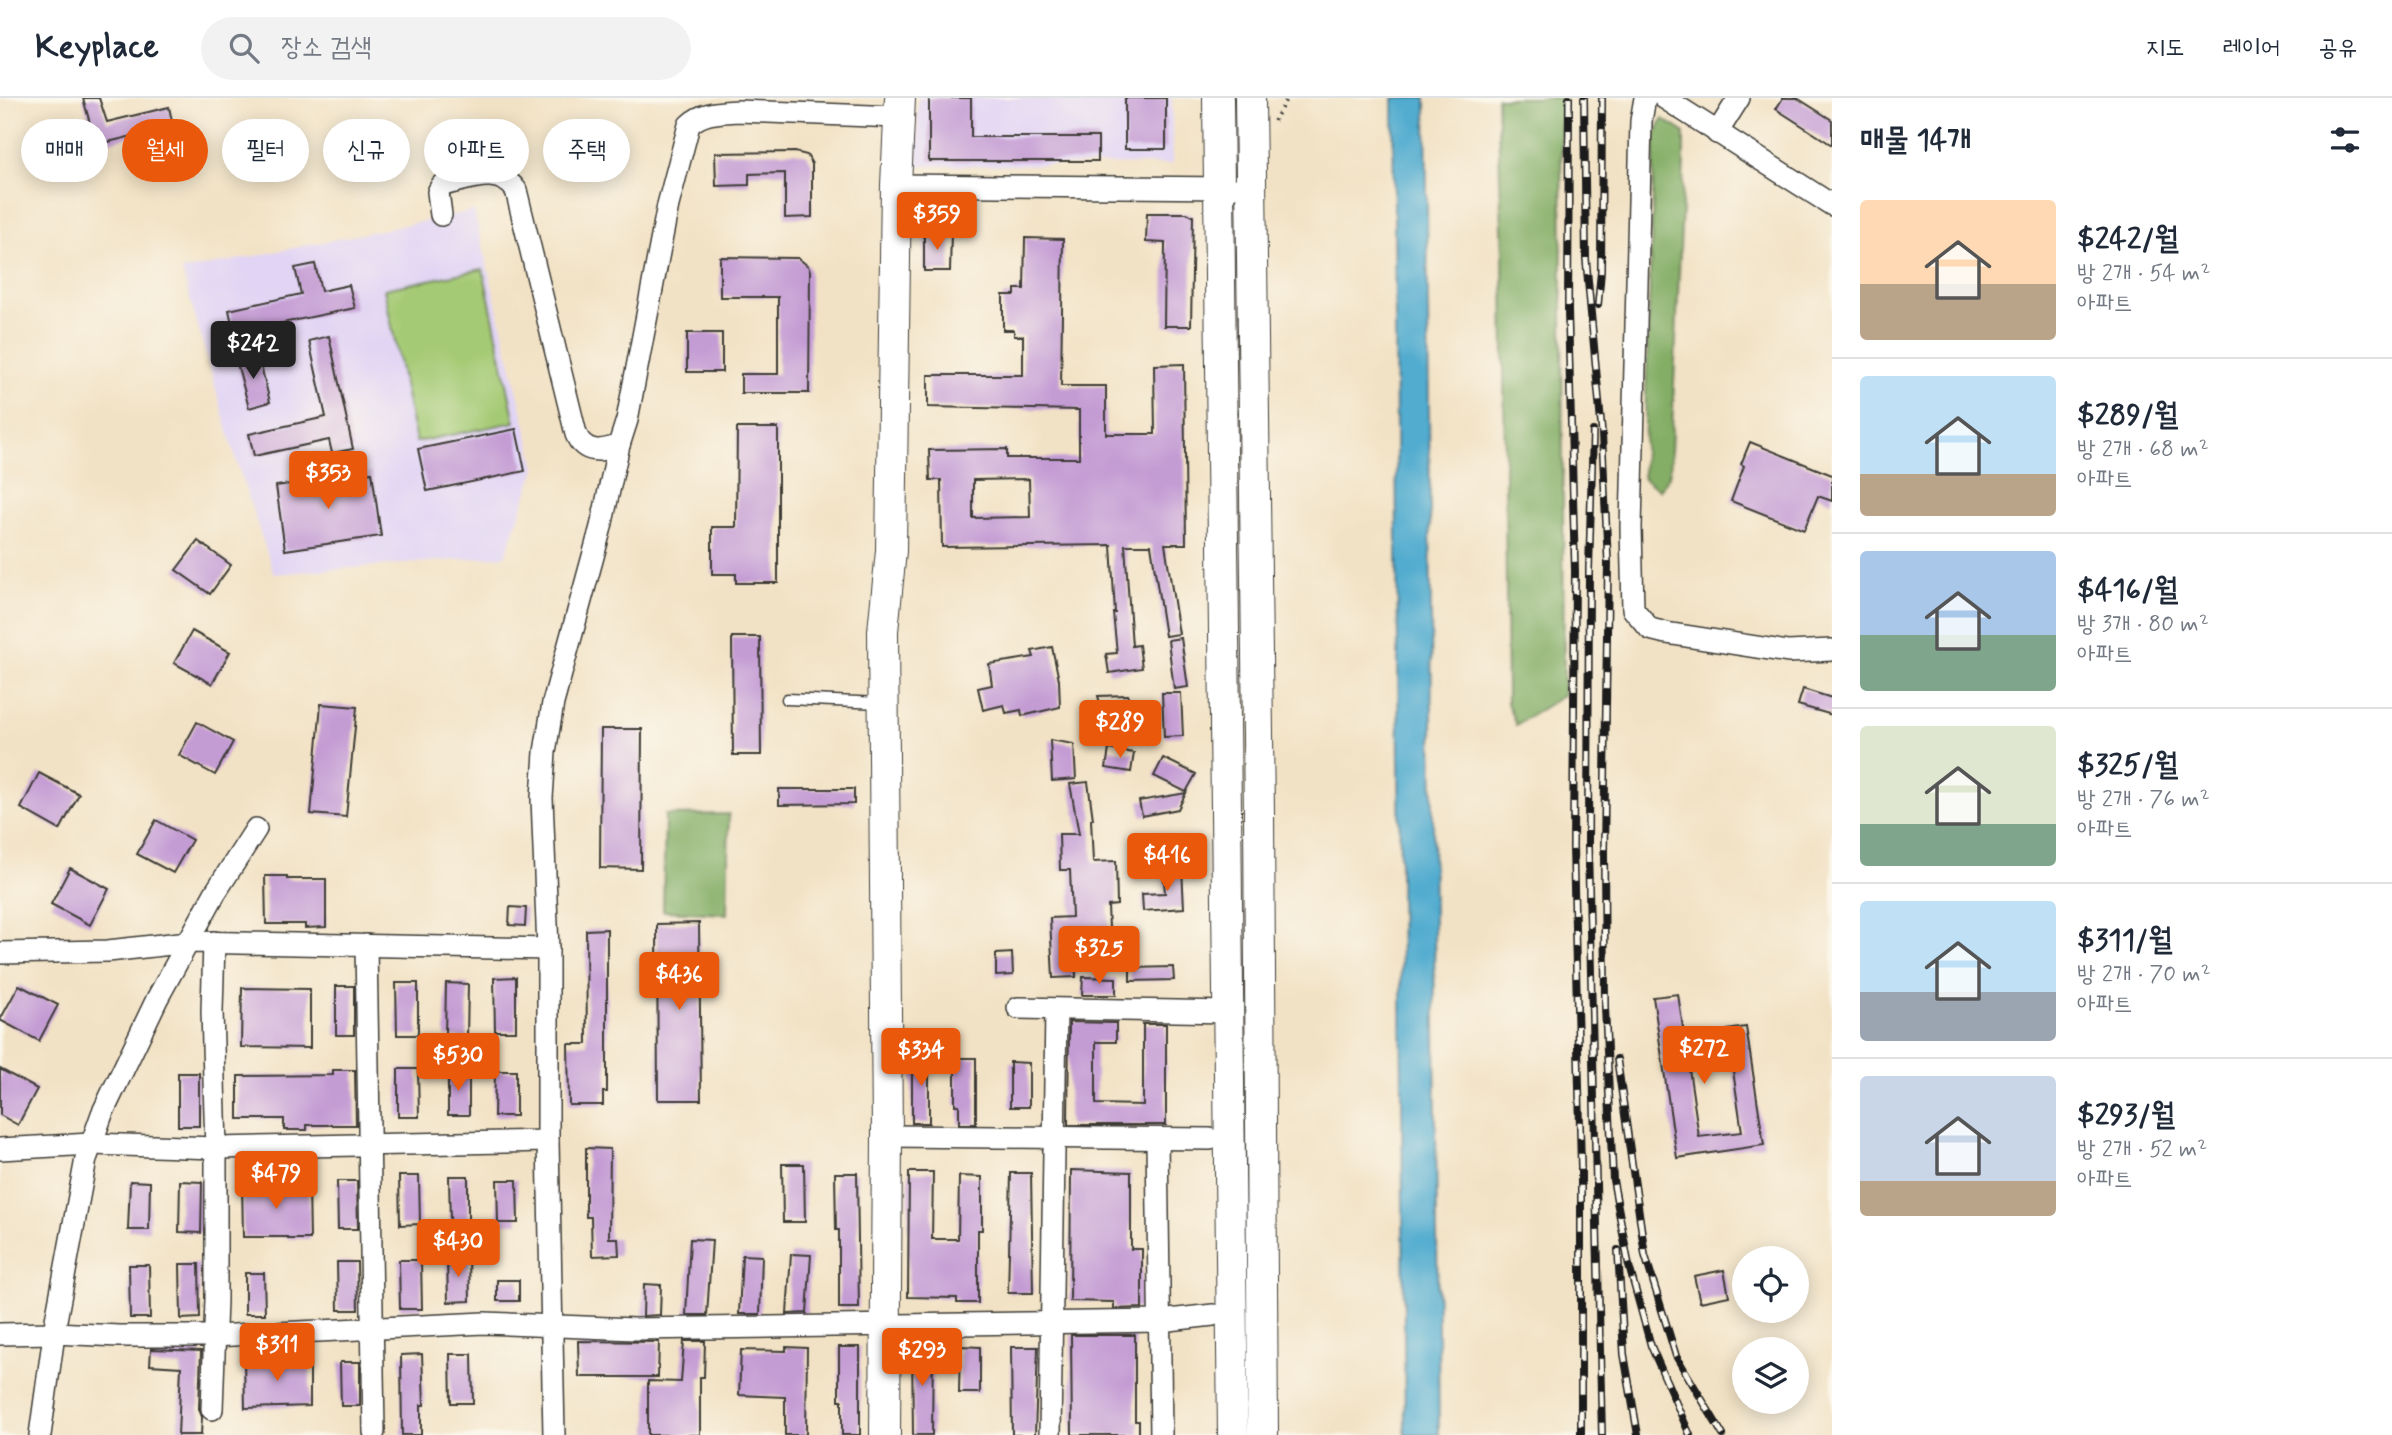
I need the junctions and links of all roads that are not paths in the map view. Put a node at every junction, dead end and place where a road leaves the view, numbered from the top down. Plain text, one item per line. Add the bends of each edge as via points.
1 (1218, 98) edge
2 (1250, 98) edge
3 (1645, 98) edge
4 (1664, 98) edge
5 (1739, 98) edge
6 (899, 107) edge
7 (1717, 133) junction
8 (895, 186) junction
9 (1251, 187) junction
10 (1219, 188) junction
11 (1832, 205) edge
12 (441, 215) dead end
13 (619, 445) junction
14 (1832, 650) edge
15 (787, 699) dead end
16 (884, 703) junction
17 (256, 829) dead end
18 (189, 942) junction
19 (214, 942) junction
20 (366, 946) junction
21 (548, 949) junction
22 (0, 953) edge
23 (1018, 1008) dead end
24 (1056, 1009) junction
25 (1228, 1012) junction
26 (887, 1136) junction
27 (1052, 1138) junction
28 (1157, 1139) junction
29 (1210, 1139) dead end
30 (548, 1141) junction
31 (91, 1144) junction
32 (370, 1145) junction
33 (216, 1148) junction
34 (0, 1149) edge
35 (1213, 1315) dead end
36 (1160, 1321) junction
37 (1050, 1322) junction
38 (884, 1325) junction
39 (550, 1326) junction
40 (372, 1329) junction
41 (54, 1333) junction
42 (0, 1334) edge
43 (213, 1336) junction
44 (212, 1409) dead end
45 (374, 1432) dead end
46 (40, 1435) edge
47 (554, 1435) edge
48 (885, 1435) edge
49 (1050, 1435) edge
50 (1161, 1435) edge
51 (1233, 1435) edge
52 (1264, 1435) edge

1 - 10 street
2 - 9 street
3 - 14 street via 1640,121 1633,609 1650,629 1666,633 1787,652
4 - 7 street
5 - 7 street
6 - 8 street
6 - 13 street via 713,113 689,125
7 - 11 street
8 - 10 street
8 - 16 street via 891,551 883,631
9 - 10 street
9 - 52 street
10 - 25 street
12 - 13 street via 438,192 442,185 485,176 509,180 516,190 580,443 587,449 606,450
13 - 21 street via 553,703 545,752 542,798
15 - 16 lane
16 - 26 street
17 - 18 street
18 - 19 street
18 - 22 street via 108,951
18 - 31 street via 151,1011
19 - 20 street
19 - 33 street
20 - 21 street
20 - 32 street
21 - 30 street
23 - 24 street
24 - 25 street
24 - 27 street
25 - 51 street
26 - 27 street
26 - 38 street
27 - 28 street
27 - 37 street
28 - 29 street
28 - 36 street
30 - 32 street
30 - 39 street
31 - 33 street
31 - 34 street
31 - 41 street
32 - 33 street
32 - 40 street
33 - 43 street
35 - 36 street
36 - 37 street
36 - 50 street
37 - 38 street
37 - 49 street
38 - 39 street
38 - 48 street
39 - 40 street
39 - 47 street
40 - 43 street
40 - 45 street
41 - 42 street
41 - 43 street
41 - 46 street
43 - 44 street

